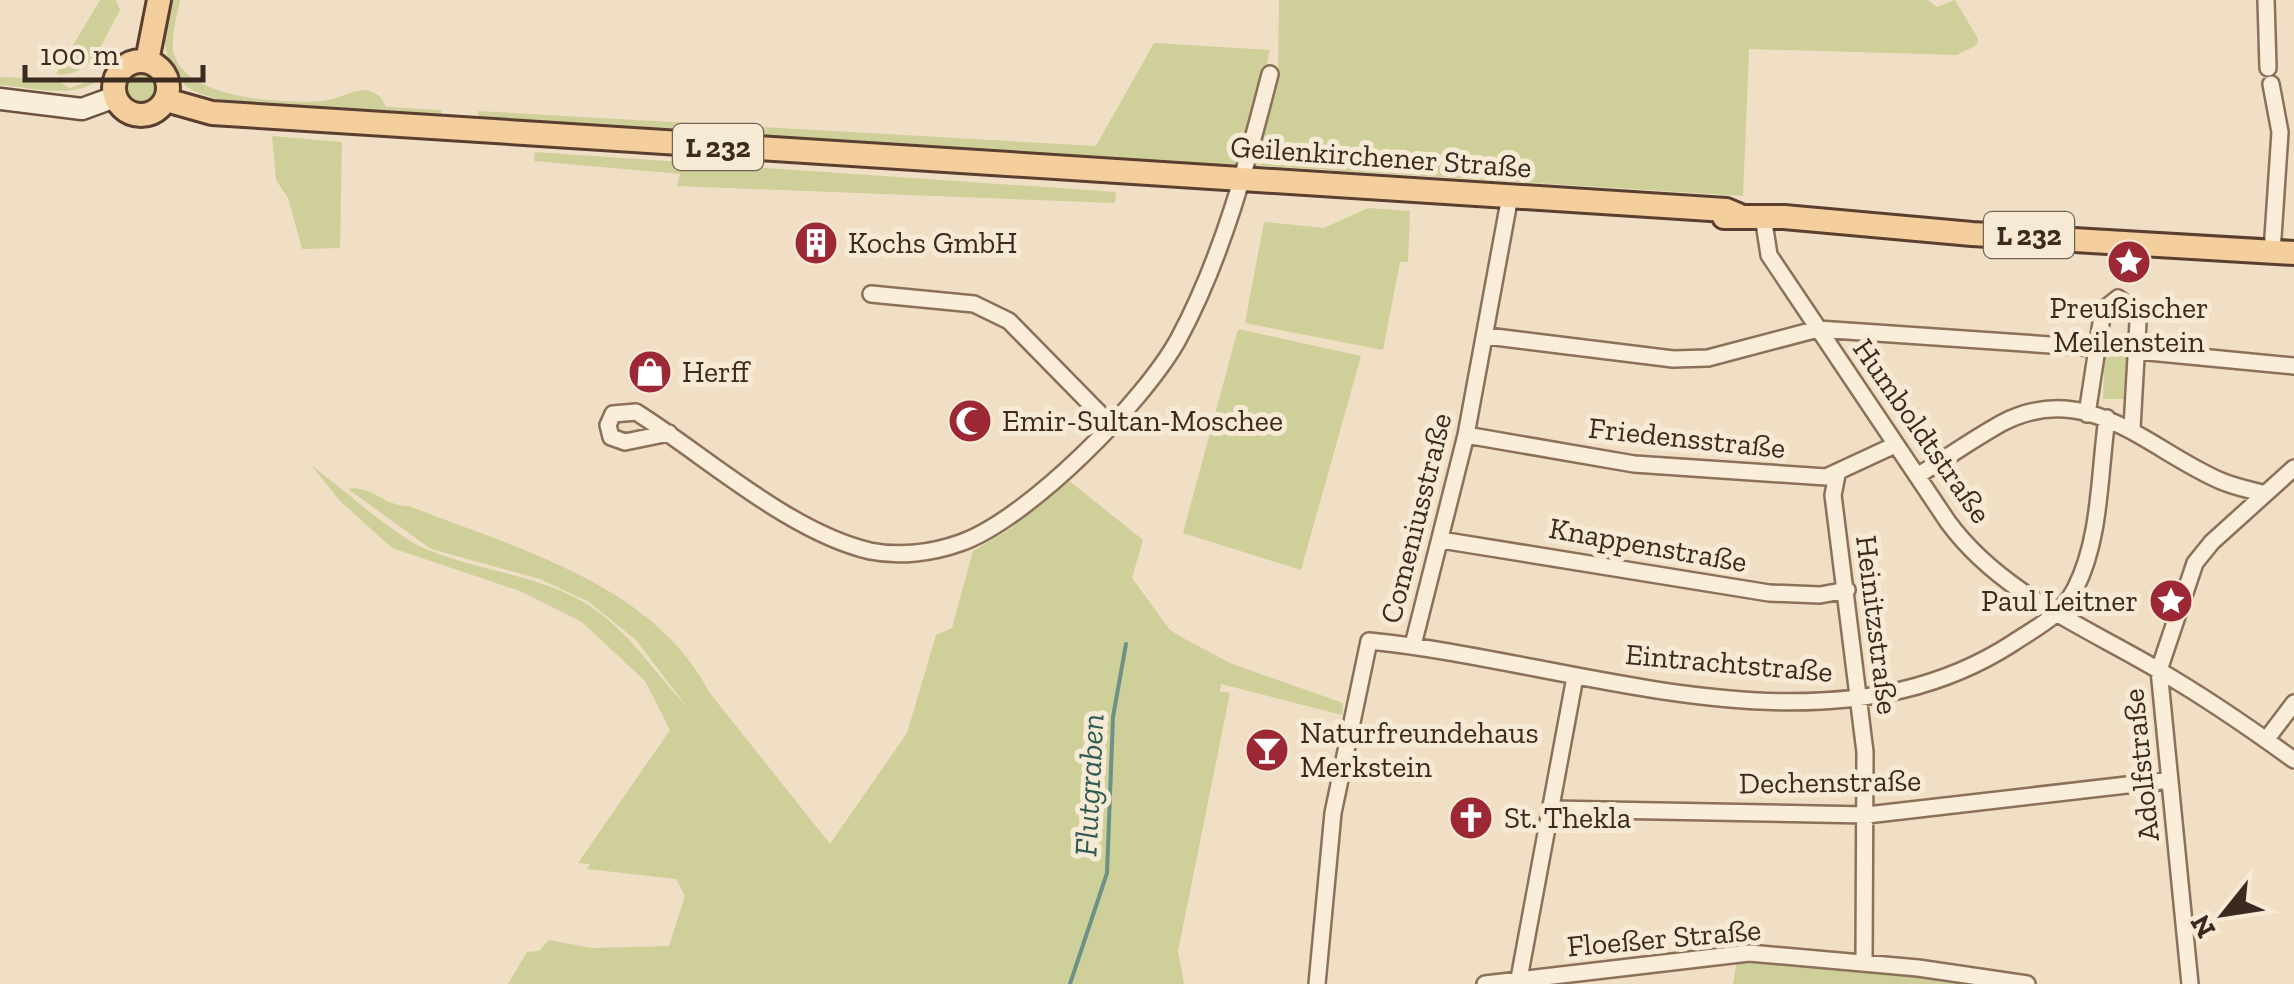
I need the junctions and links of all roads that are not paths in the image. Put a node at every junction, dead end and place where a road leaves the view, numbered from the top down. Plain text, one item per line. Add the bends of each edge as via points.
1 (160, 0) edge
2 (2266, 0) edge
3 (147, 61) junction
4 (1270, 74) dead end
5 (115, 97) junction
6 (0, 99) edge
7 (166, 100) junction
8 (1241, 184) junction
9 (1509, 200) junction
10 (1763, 216) junction
11 (2283, 252) edge
12 (872, 294) dead end
13 (1818, 328) junction
14 (1487, 336) junction
15 (2095, 348) junction
16 (2138, 350) junction
17 (2294, 366) edge
18 (2087, 414) junction
19 (2107, 418) junction
20 (1110, 424) junction
21 (2132, 428) junction
22 (670, 434) dead end
23 (1466, 435) junction
24 (1895, 444) junction
25 (2294, 468) edge
26 (1837, 474) junction
27 (1917, 476) junction
28 (2266, 494) junction
29 (1441, 540) junction
30 (1847, 590) junction
31 (2058, 614) junction
32 (1413, 645) junction
33 (2158, 670) junction
34 (1575, 677) junction
35 (1861, 699) junction
36 (2294, 704) edge
37 (2266, 740) junction
38 (2294, 760) edge
39 (2170, 780) junction
40 (1550, 809) junction
41 (1867, 815) junction
42 (1864, 962) junction
43 (1518, 983) edge
44 (1317, 984) edge
45 (1486, 984) edge
46 (2027, 984) edge
47 (2190, 984) edge

1 - 3 main road
2 - 11 street via 2269,76 2280,132
3 - 5 main road via 124,67
3 - 7 main road via 166,76
4 - 8 street
5 - 6 main road via 82,109
5 - 7 main road via 136,115 156,111
7 - 8 main road, Geilenkirchener Straße / L 232 via 212,113 1019,166 1120,182
8 - 9 main road, Geilenkirchener Straße / L 232
8 - 20 street via 1180,335 1148,386
9 - 10 main road, Geilenkirchener Straße / L 232
9 - 14 street, Comeniusstraße
10 - 11 main road, Geilenkirchener Straße / L 232
10 - 13 street, Humboldtstraße via 1769,254
12 - 20 street via 974,304 1009,320
13 - 14 street via 1708,358 1672,359
13 - 15 street
13 - 24 street, Humboldtstraße
14 - 23 street, Comeniusstraße
15 - 16 street via 2104,310 2118,298 2133,309
15 - 18 street
16 - 17 street
16 - 21 street
18 - 19 street
18 - 27 street via 2026,414 2003,422
19 - 21 street
19 - 31 street, Eintrachtstraße via 2093,534 2076,588
20 - 22 street via 1009,516 961,543 910,554 867,550 821,532
21 - 28 street via 2220,480
23 - 26 street, Friedensstraße via 1634,464
23 - 29 street, Comeniusstraße
24 - 26 street, Friedensstraße
24 - 27 street, Humboldtstraße
25 - 28 street, Adolfstraße
26 - 30 street, Heinitzstraße via 1833,495
27 - 31 street, Humboldtstraße via 1980,560
28 - 33 street, Adolfstraße via 2195,564
29 - 30 street, Knappenstraße via 1770,593
29 - 32 street, Comeniusstraße
30 - 35 street, Heinitzstraße
31 - 33 street, Humboldtstraße
31 - 35 street, Eintrachtstraße via 1939,682
32 - 34 street, Eintrachtstraße
32 - 44 street, Comeniusstraße via 1369,641 1334,813
33 - 37 street, Humboldtstraße
33 - 39 street, Adolfstraße
34 - 35 street, Eintrachtstraße via 1742,698
34 - 40 street
35 - 41 street, Heinitzstraße
36 - 37 street
37 - 38 street, Humboldtstraße
39 - 41 street, Dechenstraße
39 - 47 street, Adolfstraße
40 - 41 street, Dechenstraße
40 - 43 street
41 - 42 street, Heinitzstraße
42 - 43 street, Floeßer Straße via 1749,953
42 - 46 street, Floeßer Straße
43 - 45 street, Floeßer Straße

